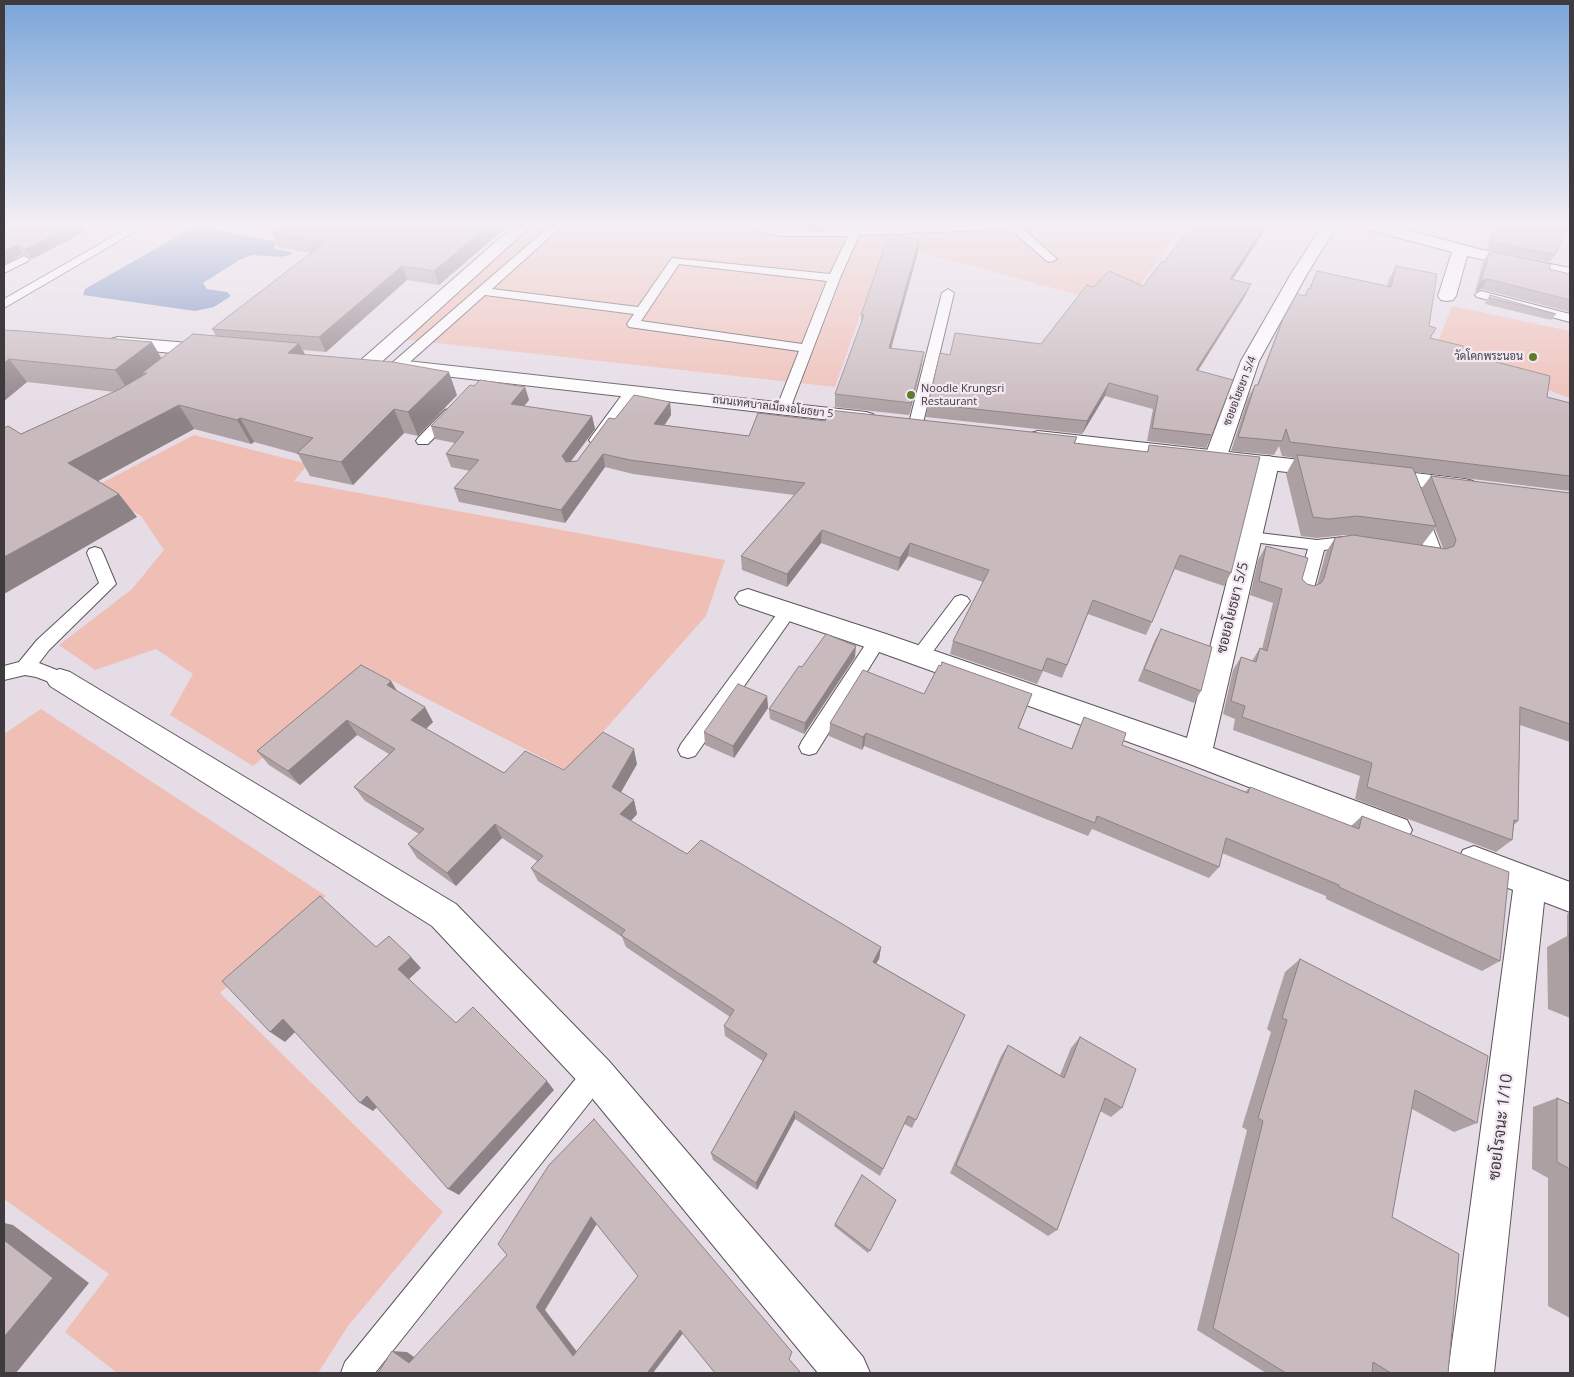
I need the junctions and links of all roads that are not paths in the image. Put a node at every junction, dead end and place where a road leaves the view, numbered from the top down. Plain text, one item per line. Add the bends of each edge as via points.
1 (31, 288) edge
2 (453, 288) edge
3 (486, 288) edge
4 (657, 288) edge
5 (830, 288) edge
6 (1290, 288) edge
7 (1448, 288) edge
8 (483, 291) junction
9 (948, 293) dead end
10 (1481, 295) edge
11 (1446, 296) dead end
12 (4, 304) edge
13 (642, 311) junction
14 (1570, 318) edge
15 (103, 342) edge
16 (807, 348) junction
17 (201, 350) junction
18 (231, 352) edge
19 (349, 361) edge
20 (369, 363) junction
21 (398, 366) junction
22 (179, 367) edge
23 (632, 391) junction
24 (461, 402) edge
25 (783, 409) junction
26 (909, 423) joint
27 (1021, 435) edge
28 (423, 441) dead end
29 (585, 454) edge
30 (1216, 456) junction
31 (1268, 462) junction
32 (1407, 479) junction
33 (1484, 488) edge
34 (1251, 537) junction
35 (1316, 545) junction
36 (1371, 546) edge
37 (1407, 551) edge
38 (95, 553) dead end
39 (1304, 592) edge
40 (748, 598) dead end
41 (961, 601) dead end
42 (788, 611) junction
43 (877, 641) junction
44 (920, 656) junction
45 (25, 668) junction
46 (4, 673) edge
47 (60, 680) joint
48 (810, 747) dead end
49 (688, 750) dead end
50 (1197, 754) junction
51 (1419, 839) edge
52 (1447, 849) edge
53 (1530, 881) junction
54 (1570, 897) edge
55 (596, 1074) junction
56 (356, 1373) edge
57 (846, 1373) edge
58 (1471, 1373) edge

1 - 12 lane
2 - 20 street
3 - 8 lane
4 - 13 lane
5 - 16 lane
6 - 30 street, ซอยอโยธยา 5/4 via 1250,361
7 - 11 street
8 - 13 lane
8 - 21 lane
9 - 26 lane
10 - 14 lane
13 - 16 lane via 633,324
15 - 17 street
16 - 25 lane
17 - 18 street
17 - 22 street
19 - 20 street, ถนนเทศบาลเมืองอโยธยา 5
20 - 21 street, ถนนเทศบาลเมืองอโยธยา 5
21 - 23 street, ถนนเทศบาลเมืองอโยธยา 5 via 480,382
23 - 25 street, ถนนเทศบาลเมืองอโยธยา 5
23 - 29 lane
24 - 28 lane
25 - 26 street, ถนนเทศบาลเมืองอโยธยา 5
27 - 30 street
30 - 31 street
31 - 32 street
31 - 34 street, ซอยอโยธยา 5/5
32 - 33 street
32 - 37 lane via 1435,555
34 - 35 lane
34 - 50 street, ซอยอโยธยา 5/5
35 - 36 lane via 1344,542
35 - 39 lane
38 - 45 lane via 108,584 43,644
40 - 42 street
41 - 44 lane
42 - 43 street
42 - 49 lane
43 - 44 street
43 - 48 lane
44 - 50 street
45 - 46 lane
45 - 47 lane via 39,670
47 - 55 street via 444,915
50 - 51 street
52 - 53 street
53 - 54 street
53 - 58 street, ซอยโรจนะ 1/10
55 - 56 lane
55 - 57 street

